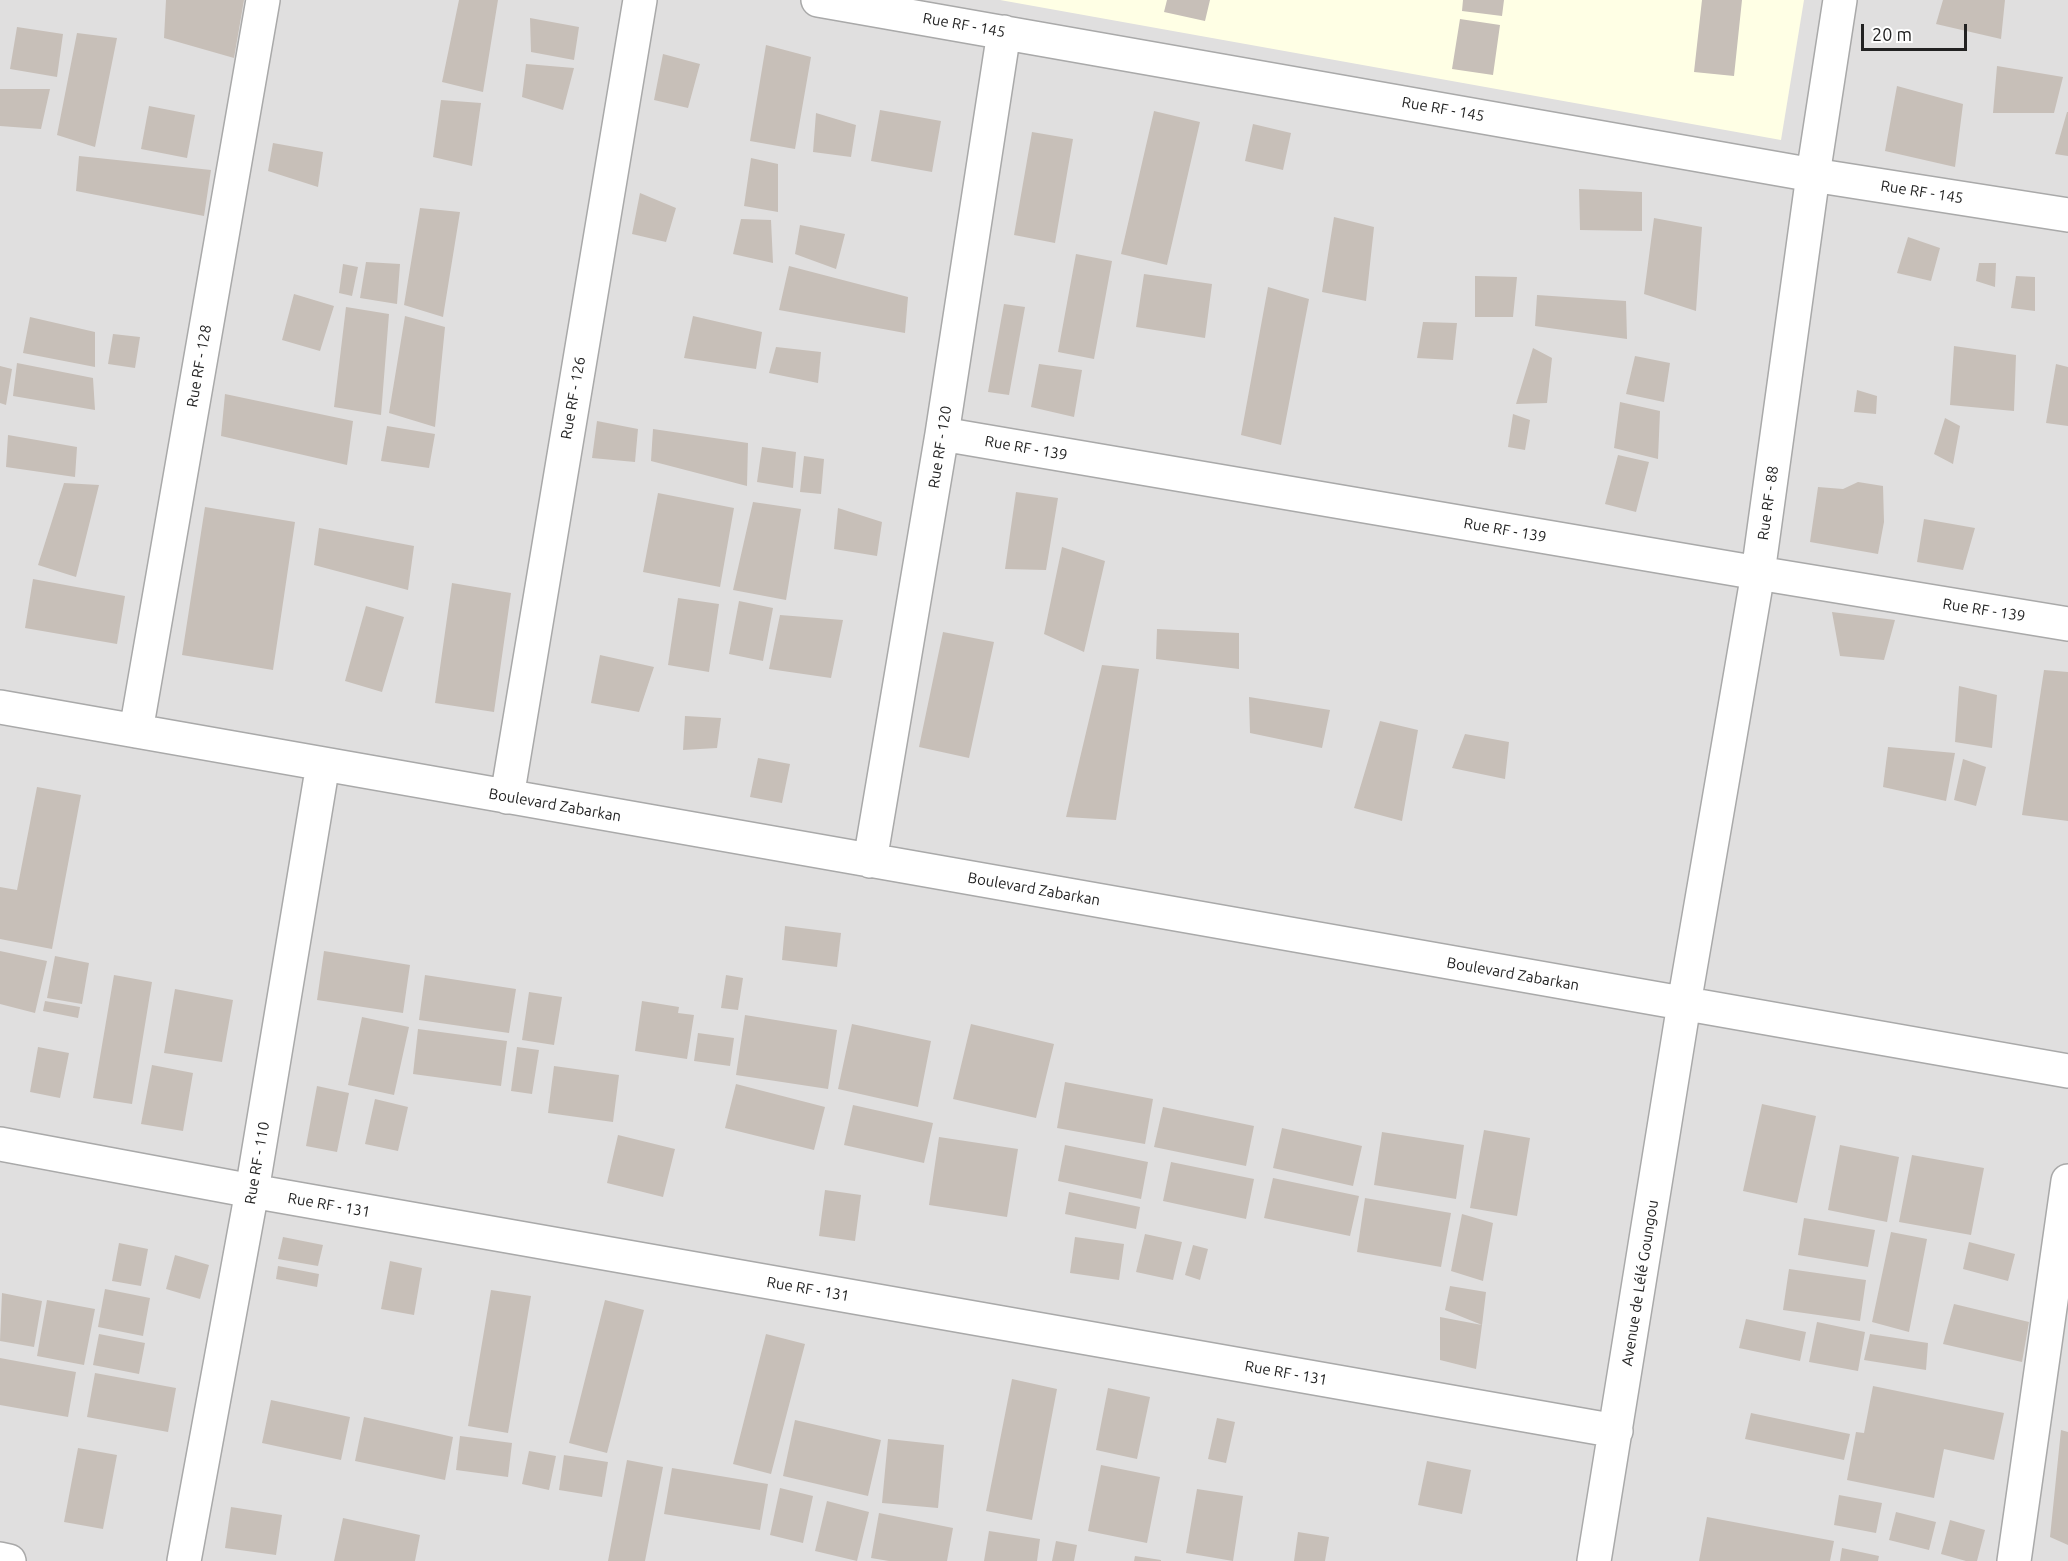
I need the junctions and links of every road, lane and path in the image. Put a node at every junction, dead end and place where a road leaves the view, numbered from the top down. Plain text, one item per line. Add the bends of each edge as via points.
1 (263, 0) edge
2 (640, 0) edge
3 (818, 0) edge
4 (1840, 0) edge
5 (1004, 32) junction
6 (1813, 175) junction
7 (2068, 214) edge
8 (942, 434) junction
9 (1758, 573) junction
10 (2068, 624) edge
11 (0, 707) edge
12 (136, 731) junction
13 (323, 764) junction
14 (507, 797) junction
15 (870, 861) junction
16 (1684, 1004) junction
17 (2068, 1071) edge
18 (0, 1144) edge
19 (2068, 1181) edge
20 (252, 1191) junction
21 (1616, 1431) junction
22 (0, 1559) edge
23 (9, 1561) edge
24 (184, 1561) edge
25 (1594, 1561) edge
26 (2014, 1561) edge

1 - 12 street, Rue RF - 128
2 - 14 street, Rue RF - 126
3 - 5 street, Rue RF - 145
4 - 6 street, Rue RF - 88
5 - 6 street, Rue RF - 145
5 - 8 street, Rue RF - 120
6 - 7 street, Rue RF - 145
6 - 9 street, Rue RF - 88
8 - 9 street, Rue RF - 139
8 - 15 street, Rue RF - 120
9 - 10 street, Rue RF - 139
9 - 16 street, Rue RF - 88
11 - 12 street, Boulevard Zabarkan
12 - 13 street, Boulevard Zabarkan
13 - 14 street, Boulevard Zabarkan
13 - 20 street, Rue RF - 110
14 - 15 street, Boulevard Zabarkan
15 - 16 street, Boulevard Zabarkan
16 - 17 street, Boulevard Zabarkan
16 - 21 street, Avenue de Lélé Goungou
18 - 20 street, Rue RF - 131
19 - 26 street
20 - 21 street, Rue RF - 131
20 - 24 street, Rue RF - 110
21 - 25 street, Avenue de Lélé Goungou
22 - 23 street

